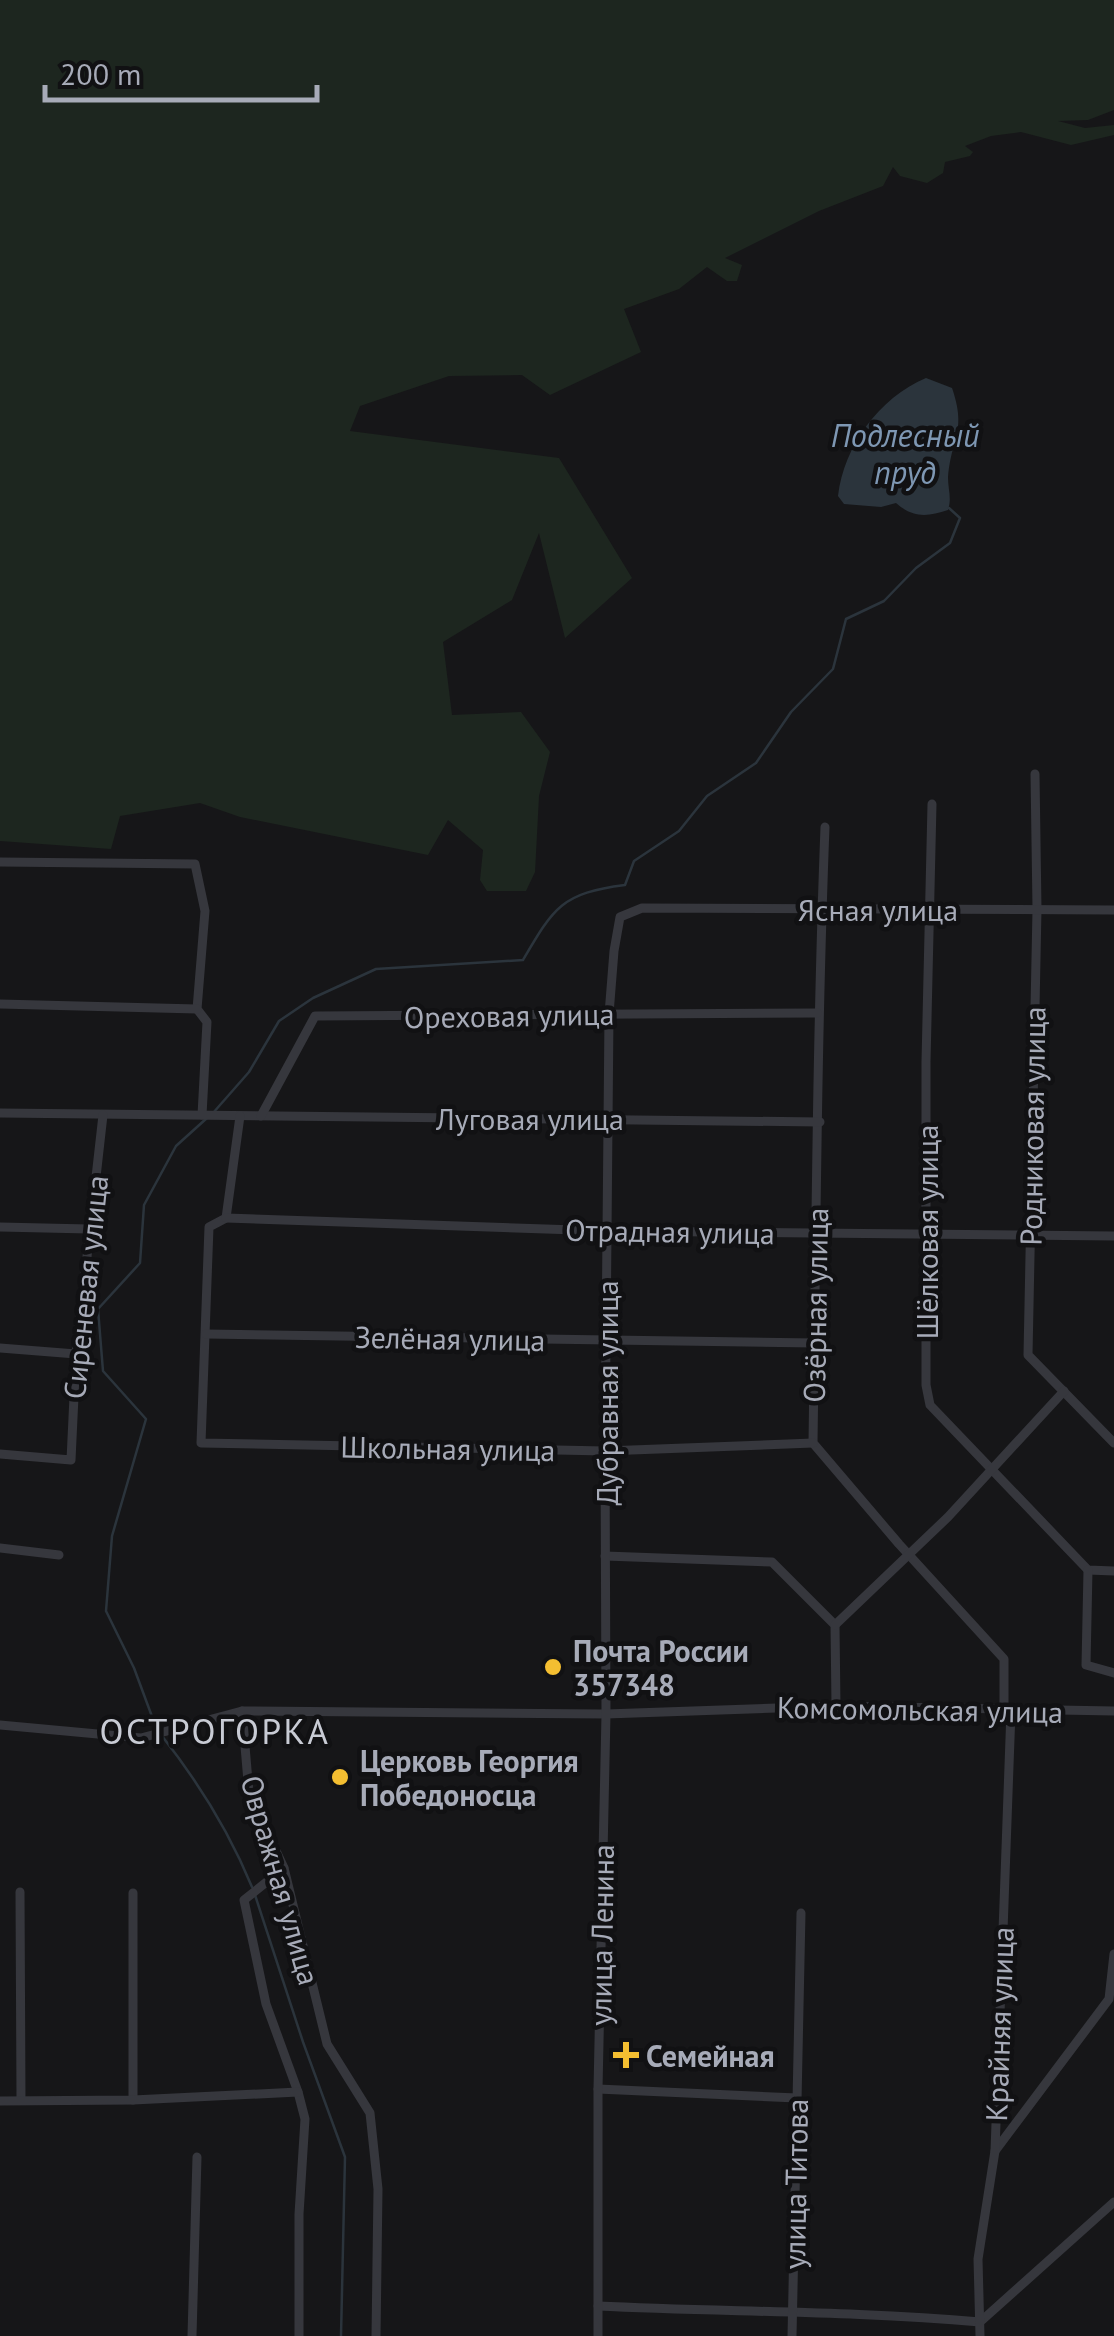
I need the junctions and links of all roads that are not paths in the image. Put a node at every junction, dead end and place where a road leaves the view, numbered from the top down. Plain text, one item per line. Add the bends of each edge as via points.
1 (1035, 774) dead end
2 (932, 804) dead end
3 (825, 828) dead end
4 (0, 862) edge
5 (642, 908) joint
6 (932, 908) junction
7 (822, 910) junction
8 (1038, 910) junction
9 (1114, 910) edge
10 (0, 1004) edge
11 (197, 1009) junction
12 (817, 1012) junction
13 (609, 1014) junction
14 (0, 1114) edge
15 (103, 1114) junction
16 (202, 1116) junction
17 (240, 1116) junction
18 (262, 1116) junction
19 (608, 1118) junction
20 (820, 1122) junction
21 (226, 1218) junction
22 (0, 1227) edge
23 (89, 1229) junction
24 (606, 1231) junction
25 (816, 1232) junction
26 (927, 1234) junction
27 (1030, 1235) junction
28 (1114, 1236) edge
29 (206, 1334) junction
30 (606, 1340) junction
31 (814, 1343) junction
32 (0, 1348) edge
33 (76, 1354) junction
34 (1064, 1391) junction
35 (813, 1443) junction
36 (1114, 1443) edge
37 (605, 1451) junction
38 (0, 1454) edge
39 (991, 1469) junction
40 (0, 1548) edge
41 (908, 1554) junction
42 (59, 1555) dead end
43 (606, 1556) junction
44 (1088, 1570) junction
45 (1114, 1570) edge
46 (835, 1625) junction
47 (1114, 1674) edge
48 (836, 1706) junction
49 (242, 1710) junction
50 (1007, 1710) junction
51 (1114, 1711) edge
52 (606, 1714) junction
53 (0, 1725) edge
54 (284, 1868) junction
55 (20, 1892) dead end
56 (133, 1893) dead end
57 (801, 1913) dead end
58 (1114, 1954) edge
59 (598, 2089) junction
60 (298, 2092) junction
61 (797, 2098) junction
62 (20, 2099) junction
63 (133, 2100) junction
64 (0, 2101) edge
65 (995, 2151) junction
66 (197, 2157) dead end
67 (1114, 2202) edge
68 (598, 2306) junction
69 (792, 2314) junction
70 (980, 2322) junction
71 (192, 2336) edge
72 (299, 2336) edge
73 (376, 2336) edge
74 (598, 2336) edge
75 (792, 2336) edge
76 (980, 2336) edge

1 - 8 street, Родниковая улица
2 - 6 street, Шёлковая улица
3 - 7 street, Озёрная улица
4 - 11 street via 195,864 205,911
5 - 7 street, Ясная улица
5 - 13 street, Дубравная улица via 620,917 617,926
6 - 7 street, Ясная улица
6 - 8 street, Ясная улица
6 - 26 street, Шёлковая улица
7 - 12 street, Озёрная улица
8 - 9 street, Ясная улица
8 - 27 street, Родниковая улица
10 - 11 street
11 - 16 street via 207,1022
12 - 13 street, Ореховая улица
12 - 20 street, Озёрная улица
13 - 18 street, Ореховая улица via 315,1016
13 - 19 street, Дубравная улица
14 - 15 street
15 - 16 street
15 - 23 street, Сиреневая улица
16 - 17 street, Луговая улица
17 - 18 street, Луговая улица
17 - 21 street
18 - 19 street, Луговая улица
19 - 20 street, Луговая улица
19 - 24 street, Дубравная улица
20 - 25 street, Озёрная улица
21 - 24 street, Отрадная улица
21 - 29 street via 209,1227
22 - 23 street
23 - 33 street, Сиреневая улица
24 - 25 street, Отрадная улица
24 - 30 street, Дубравная улица
25 - 26 street, Отрадная улица
25 - 31 street, Озёрная улица
26 - 27 street, Отрадная улица
26 - 39 street, Шёлковая улица via 930,1405
27 - 28 street, Отрадная улица
27 - 34 street, Родниковая улица via 1028,1354
29 - 30 street, Зелёная улица
29 - 37 street, Школьная улица via 201,1442
30 - 31 street, Зелёная улица
30 - 37 street, Дубравная улица
31 - 35 street, Озёрная улица
32 - 33 street
33 - 38 street, Сиреневая улица via 70,1460
34 - 36 street, Родниковая улица
34 - 39 street
35 - 37 street, Школьная улица
35 - 41 street, Озёрная улица
37 - 43 street, Дубравная улица
39 - 41 street
39 - 44 street, Шёлковая улица
40 - 42 street
41 - 46 street
41 - 50 street, Озёрная улица via 1004,1659
43 - 46 street via 772,1562
43 - 52 street, Дубравная улица
44 - 45 street
44 - 47 street via 1086,1664
46 - 48 street
48 - 50 street, Комсомольская улица
48 - 52 street, Комсомольская улица
49 - 52 street, Комсомольская улица
49 - 53 street, Комсомольская улица via 141,1738
49 - 54 street, Овражная улица via 250,1793
50 - 51 street, Комсомольская улица
50 - 65 street, Крайняя улица
52 - 59 street, улица Ленина
54 - 60 street, Овражная улица via 244,1900 266,2004
54 - 73 street, Овражная улица via 328,2044 370,2113 378,2189
55 - 62 street
56 - 63 street
57 - 61 street, улица Титова
58 - 65 street via 1109,1999
59 - 61 street
59 - 68 street, улица Ленина
60 - 63 street
60 - 72 street, Овражная улица via 305,2119
61 - 69 street, улица Титова
62 - 63 street
62 - 64 street
65 - 70 street, Крайняя улица via 978,2259
66 - 71 street
67 - 70 street
68 - 69 street
68 - 74 street, улица Ленина
69 - 70 street
69 - 75 street, улица Титова
70 - 76 street, Крайняя улица

